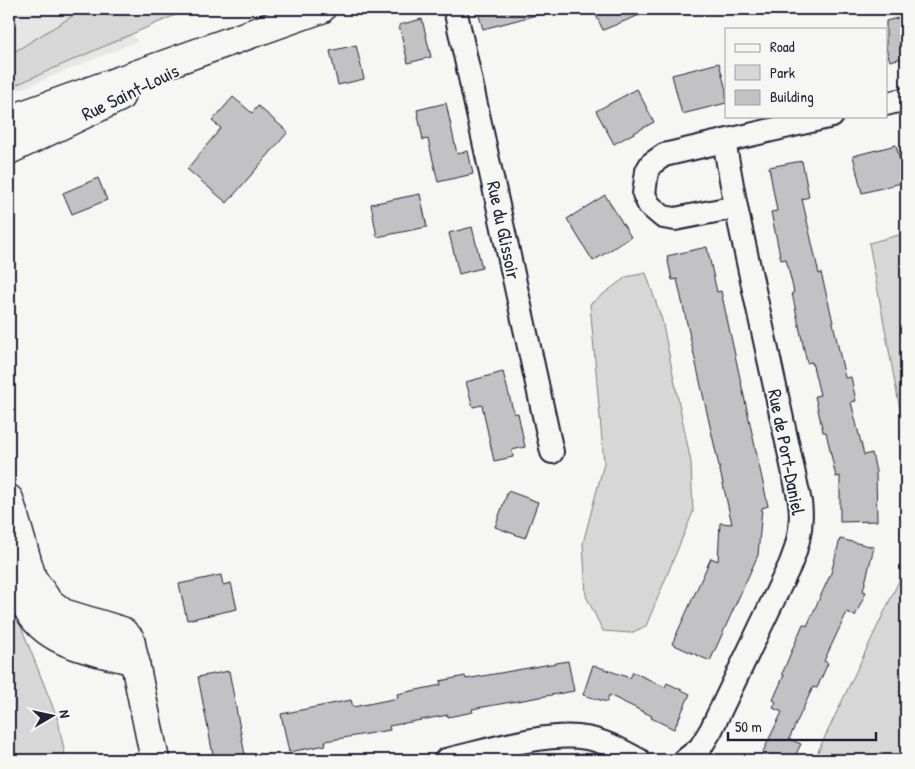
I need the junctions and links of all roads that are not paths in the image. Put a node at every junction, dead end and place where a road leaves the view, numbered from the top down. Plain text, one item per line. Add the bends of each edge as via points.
1 (321, 9) edge
2 (455, 9) edge
3 (250, 35) junction
4 (906, 99) edge
5 (888, 104) edge
6 (823, 118) edge
7 (9, 122) edge
8 (724, 141) junction
9 (9, 150) edge
10 (736, 207) junction
11 (552, 452) dead end
12 (9, 499) edge
13 (9, 549) edge
14 (135, 661) junction
15 (155, 760) edge
16 (446, 760) edge
17 (639, 760) edge
18 (685, 760) edge

1 - 3 main road, Rue Saint-Louis
2 - 11 street, Rue du Glissoir
3 - 7 main road, Rue Saint-Louis
3 - 9 main road, Rue Saint-Louis
4 - 5 street
6 - 8 street
8 - 10 street, Rue de Port-Daniel
8 - 10 street via 664,155 647,171 644,194 649,205 663,217 675,219
10 - 18 street, Rue de Port-Daniel via 800,502 801,532 798,548 711,730 700,748
12 - 14 main road via 32,578 40,592 63,613 126,634
13 - 14 main road via 26,607 42,627 70,643
14 - 15 main road
16 - 17 street via 562,736 604,743

